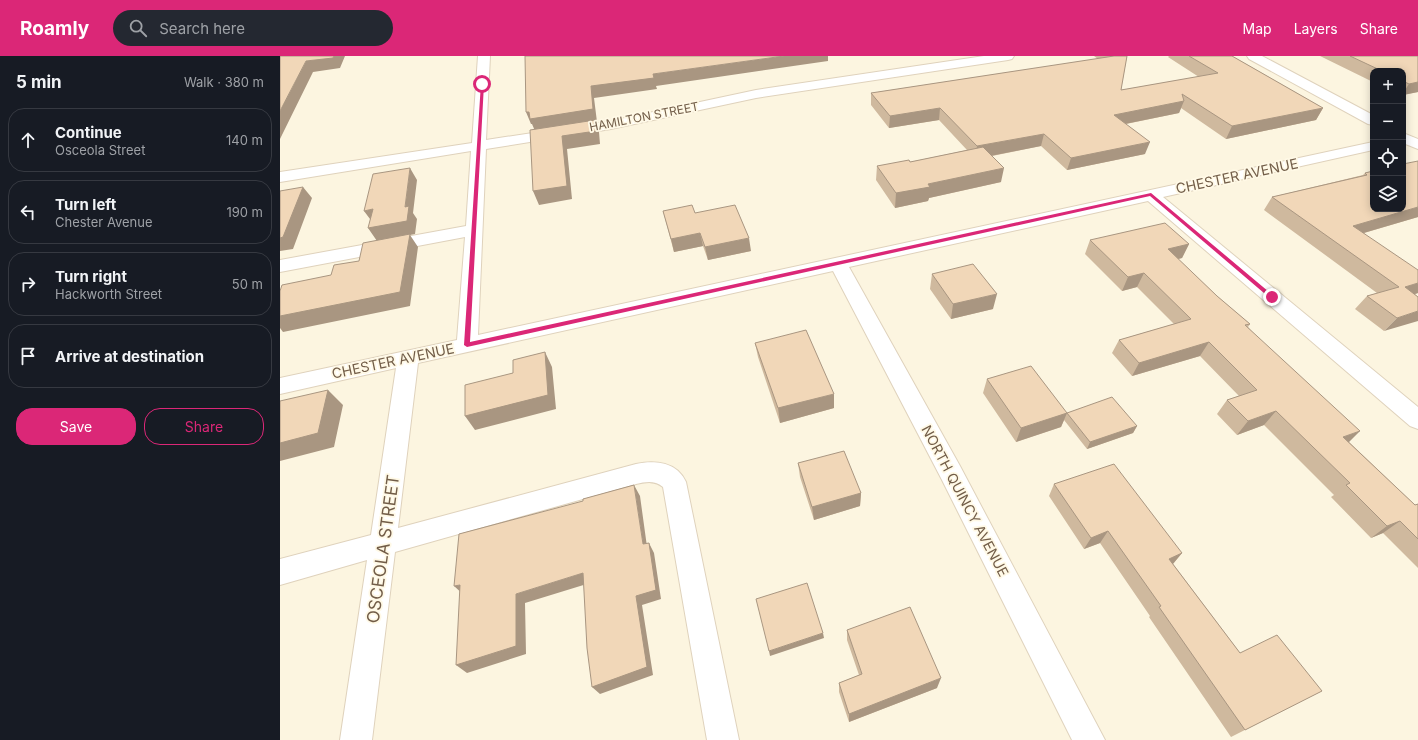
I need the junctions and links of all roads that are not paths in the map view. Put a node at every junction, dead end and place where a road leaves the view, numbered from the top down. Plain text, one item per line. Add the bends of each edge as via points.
1 (484, 56) edge
2 (1008, 56) edge
3 (1252, 56) edge
4 (1370, 119) edge
5 (479, 146) junction
6 (1370, 147) edge
7 (280, 177) edge
8 (1151, 195) junction
9 (474, 230) junction
10 (838, 264) junction
11 (280, 266) edge
12 (467, 345) junction
13 (408, 358) junction
14 (280, 386) edge
15 (1418, 420) edge
16 (384, 543) junction
17 (280, 572) edge
18 (356, 740) edge
19 (723, 740) edge
20 (1090, 740) edge

1 - 5 street
2 - 5 street, HAMILTON STREET via 756,94 612,125
3 - 4 street
5 - 7 street, HAMILTON STREET
5 - 9 street
6 - 8 street, CHESTER AVENUE
8 - 10 street, CHESTER AVENUE
8 - 15 street
9 - 11 street
9 - 12 street
10 - 12 street, CHESTER AVENUE
10 - 20 street, NORTH QUINCY AVENUE via 951,473
12 - 13 street, CHESTER AVENUE
13 - 14 street, CHESTER AVENUE
13 - 16 street, OSCEOLA STREET
16 - 17 street
16 - 18 street, OSCEOLA STREET
16 - 19 street via 636,474 655,471 666,475 674,482

